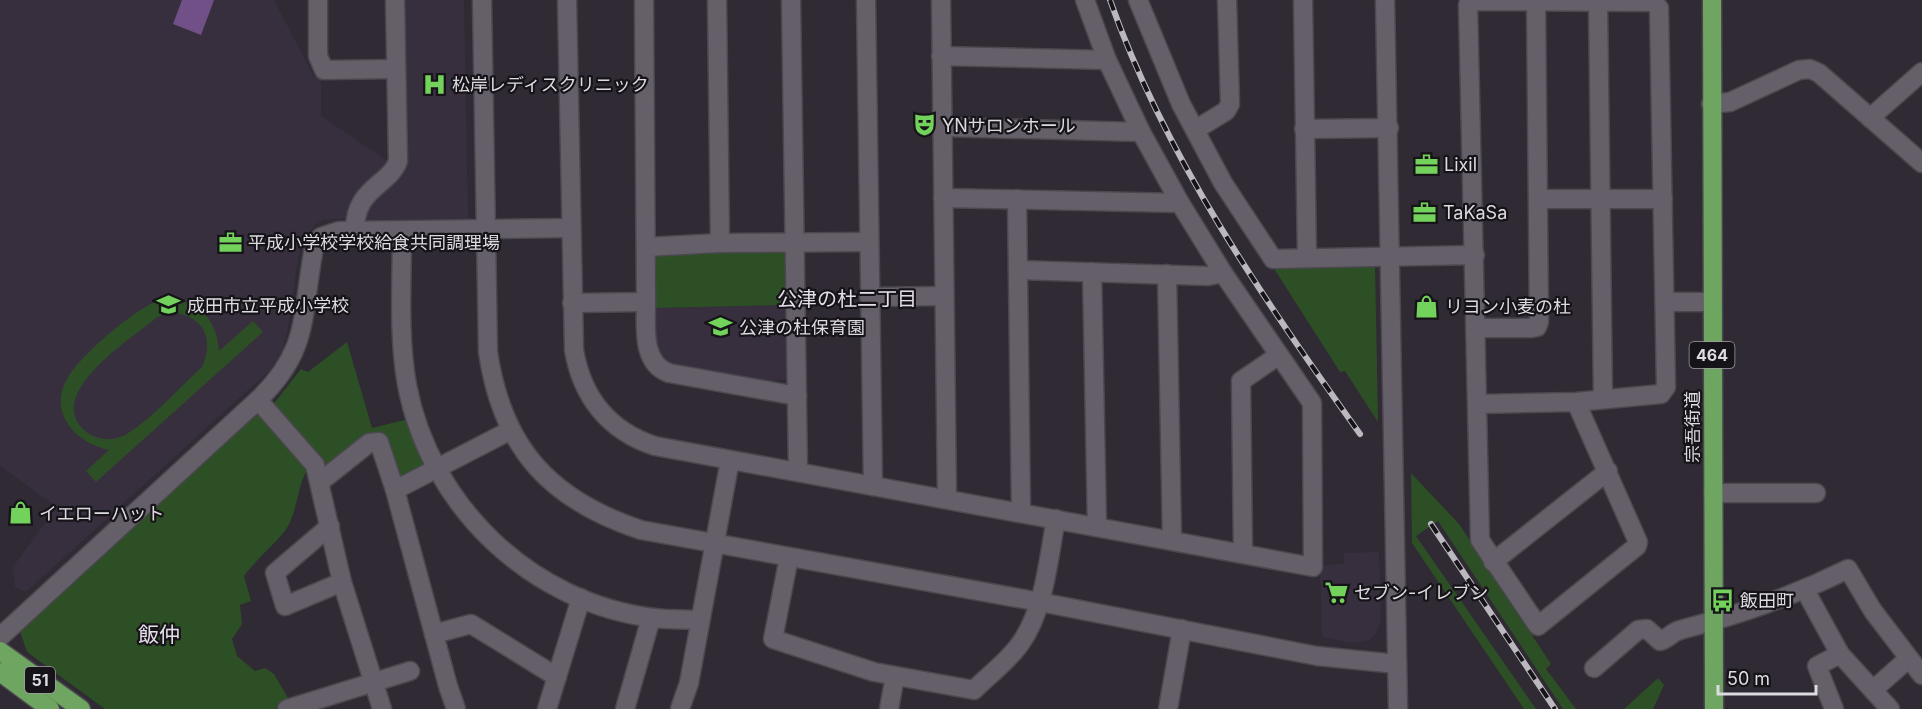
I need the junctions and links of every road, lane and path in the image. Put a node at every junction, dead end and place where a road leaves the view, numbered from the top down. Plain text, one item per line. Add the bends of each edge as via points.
1 (318, 0) edge
2 (396, 0) edge
3 (482, 0) edge
4 (567, 0) edge
5 (644, 0) edge
6 (717, 0) edge
7 (791, 0) edge
8 (866, 0) edge
9 (941, 0) edge
10 (1085, 0) edge
11 (1138, 0) edge
12 (1227, 0) edge
13 (1303, 0) edge
14 (1385, 0) edge
15 (1712, 0) edge
16 (1536, 1) edge
17 (1598, 2) junction
18 (941, 56) junction
19 (1107, 60) junction
20 (396, 69) junction
21 (1922, 72) edge
22 (1712, 104) junction
23 (1870, 118) junction
24 (942, 127) junction
25 (1389, 128) junction
26 (1304, 129) junction
27 (1196, 130) junction
28 (1141, 132) junction
29 (1922, 163) edge
30 (943, 198) junction
31 (1017, 199) junction
32 (1540, 199) junction
33 (1663, 199) junction
34 (1601, 200) junction
35 (1180, 203) junction
36 (570, 228) junction
37 (486, 229) junction
38 (355, 231) junction
39 (402, 231) junction
40 (795, 242) junction
41 (869, 242) junction
42 (720, 243) junction
43 (646, 247) junction
44 (1475, 255) junction
45 (1390, 256) junction
46 (1307, 258) junction
47 (1018, 270) junction
48 (1092, 272) junction
49 (1222, 273) junction
50 (1167, 274) junction
51 (944, 296) junction
52 (869, 297) junction
53 (646, 302) junction
54 (1666, 302) junction
55 (1712, 302) junction
56 (572, 303) junction
57 (1477, 328) junction
58 (1280, 355) junction
59 (797, 396) junction
60 (1603, 399) junction
61 (258, 400) junction
62 (1576, 402) junction
63 (1478, 404) junction
64 (511, 430) junction
65 (730, 460) junction
66 (435, 469) junction
67 (1608, 471) junction
68 (798, 472) junction
69 (320, 482) junction
70 (873, 486) junction
71 (395, 490) junction
72 (1713, 493) junction
73 (1816, 493) dead end
74 (947, 499) junction
75 (1021, 512) junction
76 (1056, 519) junction
77 (330, 526) junction
78 (1097, 527) junction
79 (1172, 540) junction
80 (714, 544) junction
81 (1243, 553) junction
82 (789, 557) junction
83 (1493, 562) junction
84 (342, 582) junction
85 (1805, 590) junction
86 (581, 598) junction
87 (1040, 602) junction
88 (654, 618) junction
89 (700, 620) junction
90 (1715, 622) junction
91 (1182, 629) junction
92 (434, 634) junction
93 (0, 637) edge
94 (0, 651) edge
95 (1840, 654) junction
96 (1908, 659) junction
97 (1397, 664) junction
98 (1594, 668) dead end
99 (410, 671) dead end
100 (0, 672) edge
101 (1922, 675) edge
102 (895, 676) junction
103 (557, 677) junction
104 (373, 682) junction
105 (1873, 690) junction
106 (50, 709) edge
107 (81, 709) edge
108 (287, 709) edge
109 (382, 709) edge
110 (456, 709) edge
111 (547, 709) edge
112 (625, 709) edge
113 (680, 709) edge
114 (889, 709) edge
115 (1168, 709) edge
116 (1398, 709) edge
117 (1714, 709) edge
118 (1834, 709) edge
119 (1890, 709) edge

1 - 20 street via 318,56 324,70
2 - 20 street
3 - 37 street
4 - 36 street
5 - 43 street
6 - 42 street
7 - 40 street
8 - 41 street
9 - 18 street
10 - 19 street
11 - 27 street via 1181,104
12 - 27 street via 1230,104 1226,111
13 - 26 street
14 - 25 street
15 - 22 highway, 宗吾街道 / 464
16 - 17 street
16 - 32 street
16 - 44 street via 1474,1 1468,5
17 - 33 street via 1653,2 1659,8
17 - 34 street
18 - 19 street
18 - 24 street
19 - 28 street
20 - 38 street via 398,161 368,192 355,219
21 - 23 street
22 - 23 street via 1730,102 1799,70 1810,69 1820,73
22 - 55 highway, 宗吾街道 / 464
23 - 29 street
24 - 28 street
24 - 30 street
25 - 26 street
25 - 45 street
26 - 46 street
27 - 46 street via 1223,183 1272,259
28 - 35 street
30 - 31 street
30 - 51 street
31 - 35 street
31 - 47 street
32 - 34 street
32 - 57 street via 1537,327
33 - 34 street
33 - 54 street
34 - 60 street
35 - 49 street
36 - 37 street
36 - 56 street
37 - 39 street
37 - 64 street via 488,352 492,381
38 - 39 street
38 - 61 street via 332,232 317,242 299,340 284,372
39 - 66 street via 407,384 414,416
40 - 41 street
40 - 42 street
40 - 59 street
41 - 52 street
42 - 43 street
43 - 53 street
44 - 45 street
44 - 57 street
45 - 46 street
45 - 97 street
47 - 48 street
47 - 75 street
48 - 50 street
48 - 78 street
49 - 50 street
49 - 58 street
50 - 79 street
51 - 52 street
51 - 74 street
52 - 70 street
53 - 56 street
53 - 59 street via 647,346 663,371
54 - 55 street
54 - 60 street via 1664,392
55 - 72 highway, 宗吾街道 / 464
56 - 65 street via 577,368 590,398 606,417 640,441
57 - 63 street
58 - 81 street via 1241,381
58 - 81 street via 1312,403 1313,567
59 - 68 street
60 - 62 street
61 - 69 street via 315,465
61 - 93 street
62 - 63 street
62 - 67 street
63 - 83 street via 1480,540
64 - 66 street
64 - 80 street via 552,484 579,505 640,530
65 - 68 street
65 - 80 street
66 - 71 street
66 - 86 street via 474,524 495,544 538,578
67 - 83 street
67 - 83 street via 1637,546 1538,626
68 - 70 street
69 - 71 street via 369,443 379,442
69 - 77 street
70 - 74 street
71 - 92 street
72 - 73 street
72 - 90 highway, 宗吾街道 / 464
74 - 75 street
75 - 76 street
76 - 78 street
76 - 87 street
77 - 84 street
77 - 84 street via 275,573 285,606
78 - 79 street
79 - 81 street
80 - 82 street
80 - 89 street
82 - 87 street
82 - 102 street via 773,639
84 - 104 street
85 - 90 street
85 - 95 street
85 - 96 street via 1848,569
86 - 88 street
86 - 103 street
87 - 91 street
87 - 102 street via 1020,643 974,690
88 - 89 street
88 - 112 street
89 - 113 street via 689,683
90 - 98 street via 1679,630 1660,641 1647,629 1638,630
90 - 117 highway, 宗吾街道 / 464
91 - 97 street via 1317,657
91 - 115 street
92 - 103 street via 471,624
92 - 110 street
94 - 107 highway, 51
95 - 105 street
95 - 118 street via 1817,666
96 - 101 street
96 - 105 street
97 - 116 street
99 - 104 street
100 - 106 highway, 51
102 - 114 street
103 - 111 street
104 - 108 street
104 - 109 street
105 - 119 street

